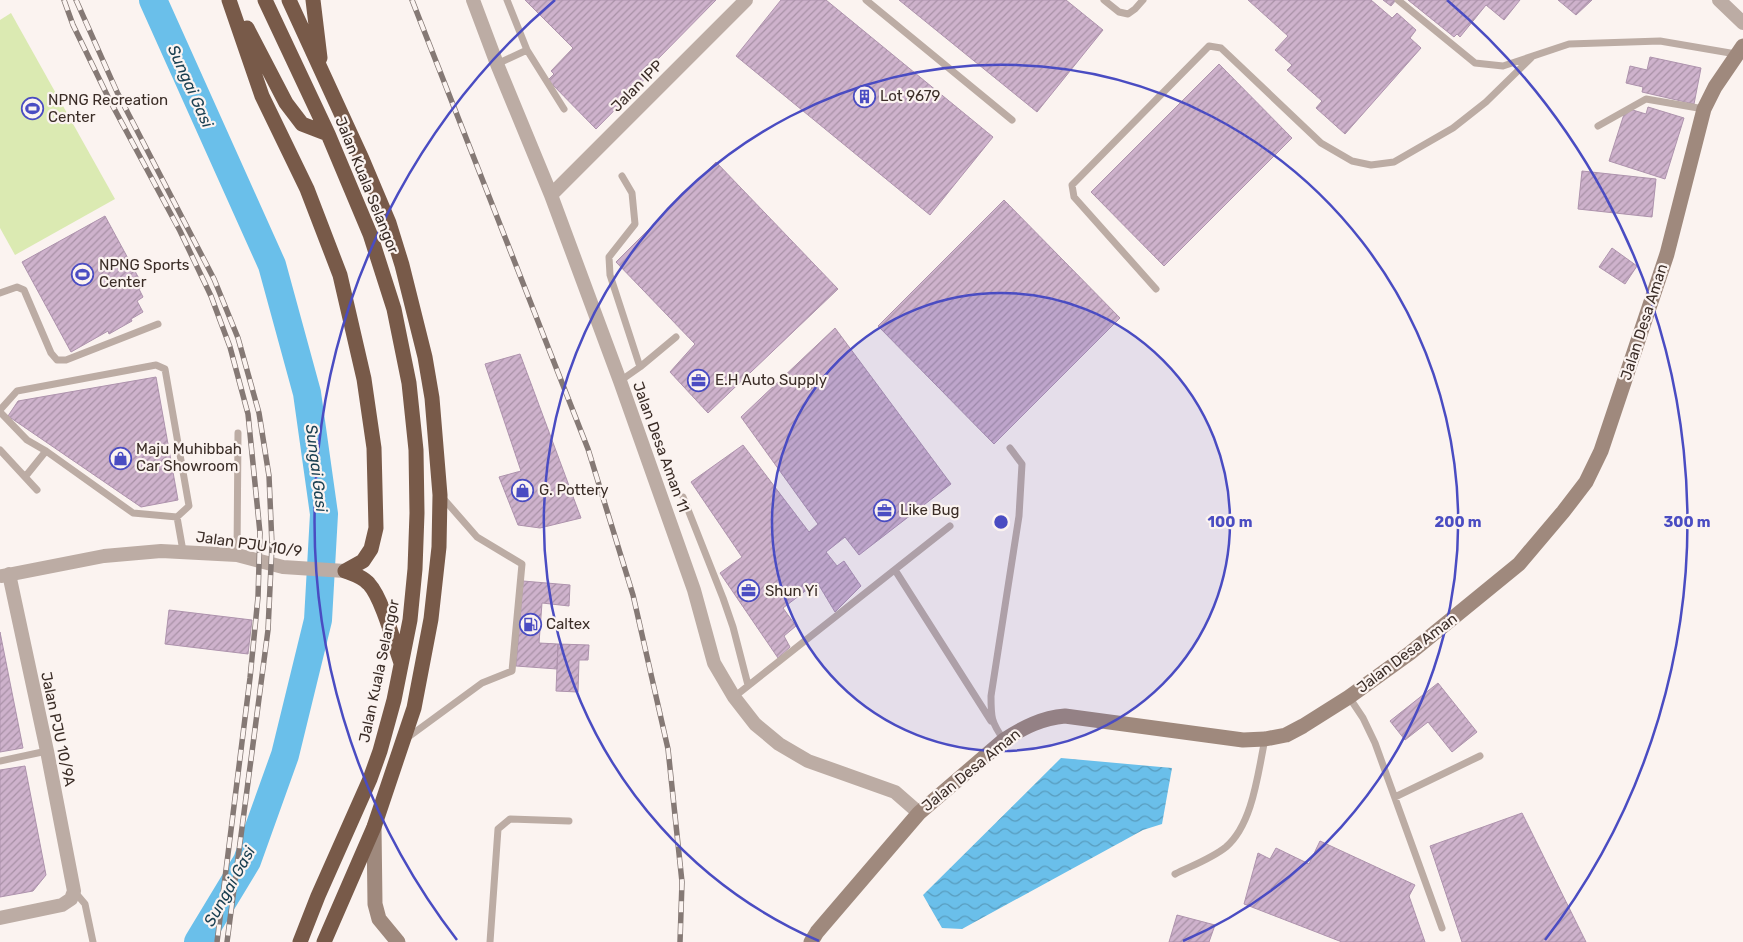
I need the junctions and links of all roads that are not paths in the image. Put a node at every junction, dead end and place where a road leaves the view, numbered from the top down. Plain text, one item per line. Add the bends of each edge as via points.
1 (231, 0) edge
2 (265, 0) edge
3 (289, 0) edge
4 (313, 0) edge
5 (473, 0) edge
6 (507, 0) edge
7 (746, 0) edge
8 (866, 0) edge
9 (1104, 0) edge
10 (1143, 0) edge
11 (1398, 0) edge
12 (1719, 0) edge
13 (1743, 23) edge
14 (527, 50) junction
15 (1740, 50) edge
16 (1532, 58) junction
17 (497, 64) junction
18 (322, 72) junction
19 (564, 109) dead end
20 (1704, 110) junction
21 (1012, 120) dead end
22 (1598, 126) dead end
23 (328, 134) junction
24 (622, 176) dead end
25 (551, 195) junction
26 (1156, 289) dead end
27 (0, 292) edge
28 (158, 324) dead end
29 (676, 337) dead end
30 (640, 367) junction
31 (620, 381) junction
32 (3, 402) edge
33 (0, 411) edge
34 (238, 434) dead end
35 (1010, 448) dead end
36 (0, 450) edge
37 (46, 451) junction
38 (25, 477) junction
39 (37, 490) dead end
40 (440, 495) junction
41 (683, 497) dead end
42 (177, 516) junction
43 (950, 526) dead end
44 (183, 551) junction
45 (237, 555) junction
46 (339, 570) junction
47 (895, 570) junction
48 (5, 575) edge
49 (401, 663) junction
50 (748, 685) junction
51 (734, 697) junction
52 (1349, 697) junction
53 (994, 726) junction
54 (404, 740) junction
55 (1004, 740) junction
56 (1265, 740) junction
57 (47, 751) junction
58 (1480, 756) dead end
59 (0, 761) edge
60 (1395, 797) junction
61 (918, 813) junction
62 (569, 821) dead end
63 (374, 827) junction
64 (1175, 874) dead end
65 (74, 891) junction
66 (0, 918) edge
67 (1442, 928) dead end
68 (93, 942) edge
69 (300, 942) edge
70 (324, 942) edge
71 (398, 942) edge
72 (490, 942) edge
73 (811, 942) edge

1 - 23 highway via 286,103 302,124
1 - 46 highway via 262,96 307,189 340,275 364,379 374,448 376,528 371,549 363,561
2 - 23 highway, Jalan Kuala Selangor
3 - 18 highway, Jalan Kuala Selangor
4 - 18 highway
5 - 17 street, Jalan Desa Aman 11
6 - 14 lane
7 - 25 street, Jalan IPP
8 - 21 lane
9 - 10 lane via 1119,12 1128,14
11 - 16 lane via 1475,63 1503,66
12 - 13 street
14 - 17 lane
14 - 19 lane
15 - 16 lane via 1660,41 1569,44
15 - 20 street, Jalan Desa Aman
16 - 26 lane via 1453,128 1394,162 1371,165 1352,161 1321,143 1221,48 1209,46 1072,185 1074,197
17 - 25 street, Jalan Desa Aman 11
18 - 40 highway, Jalan Kuala Selangor via 389,223 402,265 432,398
20 - 22 lane via 1646,100
20 - 52 street, Jalan Desa Aman via 1667,254 1601,452 1586,482 1519,564 1410,654
23 - 49 highway, Jalan Kuala Selangor via 370,234 394,309 409,383 416,450 417,513 410,620
24 - 30 lane via 632,193 635,224 609,257 610,275
25 - 31 street, Jalan Desa Aman 11
27 - 28 lane via 16,287 24,290 57,360 66,360
29 - 30 lane
30 - 31 lane
31 - 51 street, Jalan Desa Aman 11 via 694,590 714,664
32 - 33 lane
32 - 42 lane via 18,391 156,365 165,369 190,506
33 - 37 lane via 27,440
34 - 45 lane
35 - 53 lane via 1022,464 1019,516 991,696
36 - 38 lane
37 - 38 lane
37 - 42 lane via 133,513
38 - 39 lane
40 - 54 highway, Jalan Kuala Selangor via 439,547 431,620 414,708
40 - 54 lane via 477,537 522,564 512,671 482,683
41 - 50 lane via 724,598
42 - 44 lane
43 - 47 lane
44 - 45 street, Jalan PJU 10/9
44 - 48 street, Jalan PJU 10/9 via 104,556
45 - 46 street, Jalan PJU 10/9 via 283,567
46 - 49 highway via 368,583 378,597
47 - 50 lane
47 - 53 lane
48 - 57 street, Jalan PJU 10/9A
49 - 69 highway, Jalan Kuala Selangor via 394,700 367,787
50 - 51 lane
51 - 61 street, Jalan Desa Aman 11 via 755,724 779,744 808,761 895,792
52 - 56 street, Jalan Desa Aman via 1303,726
52 - 60 lane via 1363,718
53 - 55 lane
54 - 63 highway, Jalan Kuala Selangor
55 - 56 street, Jalan Desa Aman via 1030,725 1065,716 1243,740
55 - 61 street, Jalan Desa Aman
56 - 64 lane via 1251,805 1241,827 1227,846
57 - 59 lane
57 - 65 street, Jalan PJU 10/9A
58 - 60 lane
60 - 67 lane
61 - 73 street, Jalan Desa Aman
62 - 72 lane via 510,819 498,829
63 - 70 highway, Jalan Kuala Selangor
63 - 71 street via 375,904 380,919
65 - 66 street via 71,899 62,906
65 - 68 lane via 85,904

